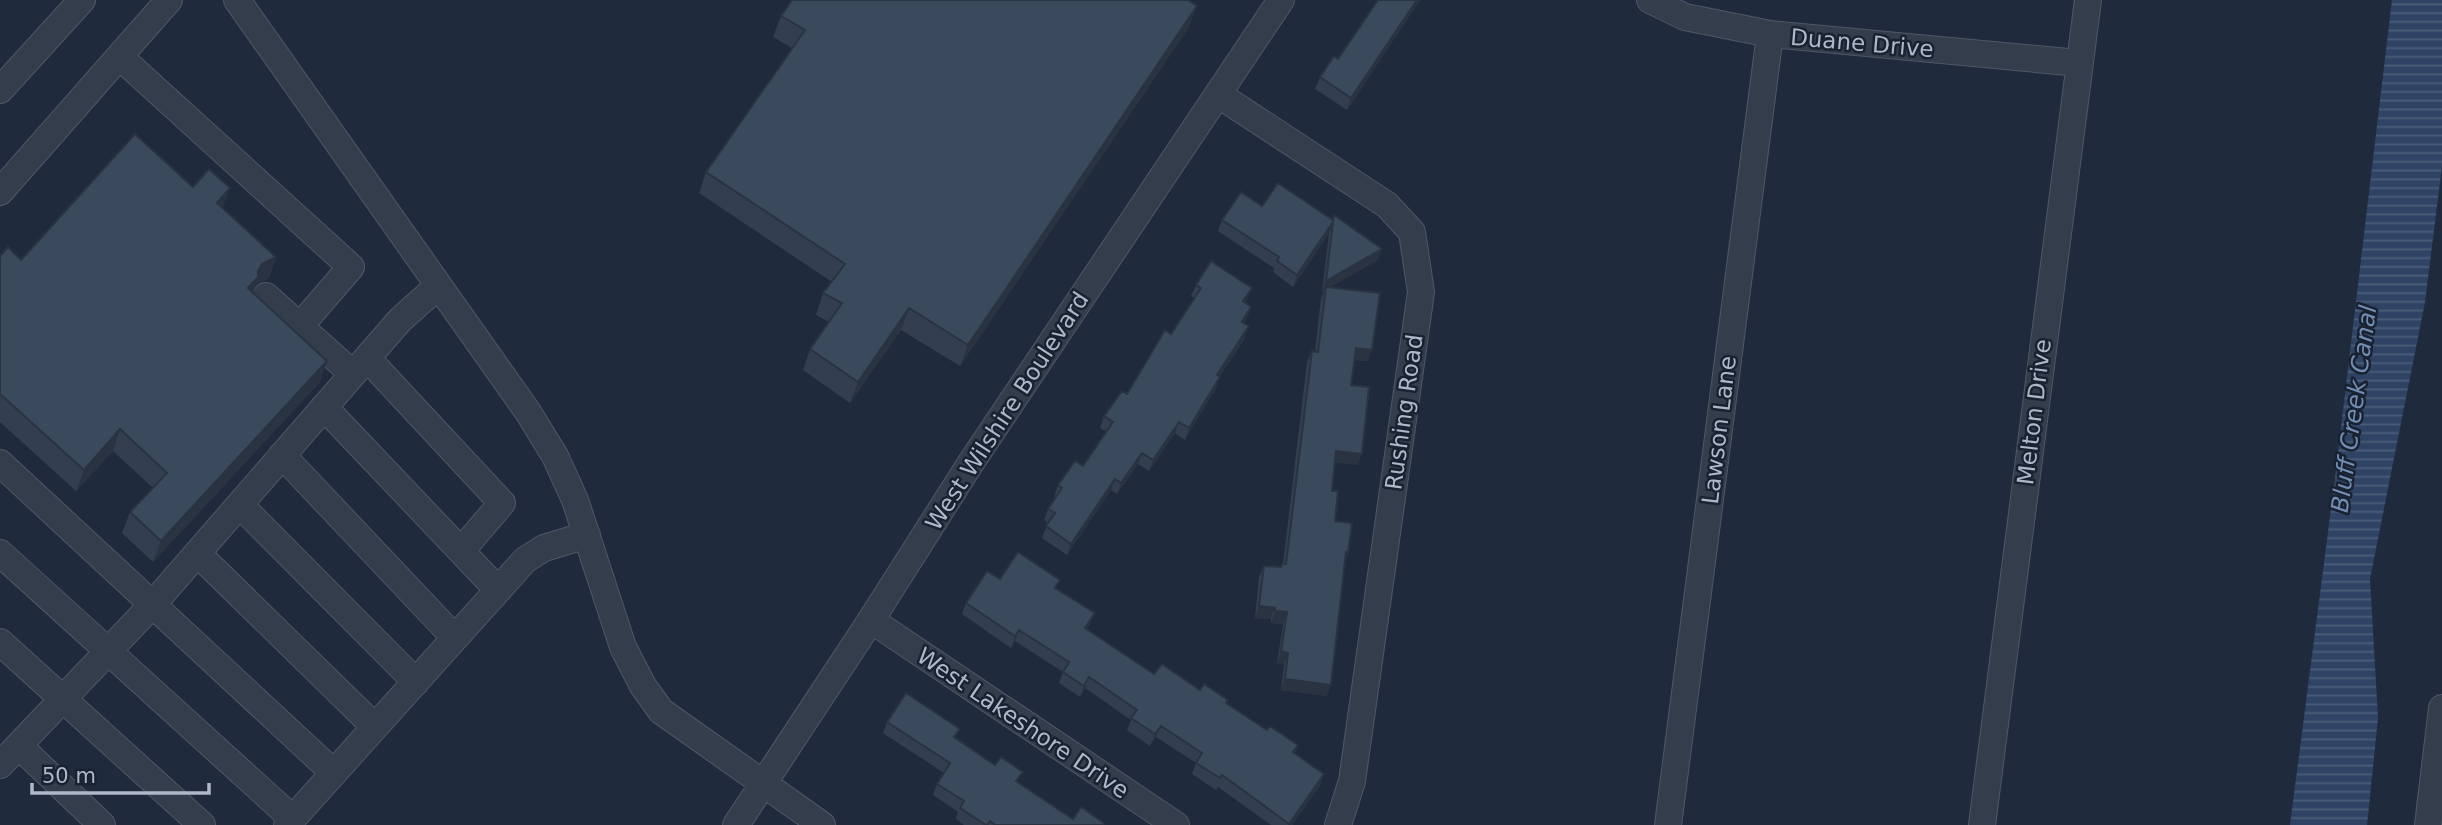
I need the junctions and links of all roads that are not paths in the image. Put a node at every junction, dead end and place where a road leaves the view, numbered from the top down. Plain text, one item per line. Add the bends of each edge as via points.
1 (82, 0) edge
2 (169, 0) edge
3 (237, 0) edge
4 (1280, 0) edge
5 (1650, 0) edge
6 (2088, 0) edge
7 (1770, 34) junction
8 (120, 57) junction
9 (2079, 63) junction
10 (0, 90) edge
11 (1219, 95) junction
12 (0, 192) edge
13 (438, 286) junction
14 (266, 296) dead end
15 (300, 326) junction
16 (360, 366) junction
17 (324, 407) junction
18 (282, 455) junction
19 (0, 463) edge
20 (241, 506) junction
21 (587, 535) junction
22 (461, 551) junction
23 (0, 553) edge
24 (198, 554) junction
25 (498, 590) junction
26 (153, 604) junction
27 (871, 620) junction
28 (455, 638) junction
29 (0, 642) edge
30 (108, 652) junction
31 (416, 682) junction
32 (64, 698) junction
33 (2442, 708) edge
34 (375, 727) junction
35 (7, 755) edge
36 (334, 773) junction
37 (763, 784) junction
38 (290, 822) edge
39 (102, 825) edge
40 (202, 825) edge
41 (736, 825) edge
42 (822, 825) edge
43 (1175, 825) edge
44 (1338, 825) edge
45 (1668, 825) edge
46 (1982, 825) edge
47 (2427, 825) edge

1 - 10 street
2 - 8 street
3 - 13 street
4 - 11 street, West Wilshire Boulevard
5 - 7 street, Duane Drive via 1685,17
6 - 9 street, Melton Drive
7 - 9 street, Duane Drive
7 - 45 street, Lawson Lane
8 - 12 street
8 - 15 street via 351,267
9 - 46 street, Melton Drive
11 - 27 street, West Wilshire Boulevard via 972,461
11 - 44 street, Rushing Road via 1387,205 1412,232 1421,292 1352,781
13 - 16 street
13 - 21 street via 555,457
14 - 15 street
15 - 16 street
16 - 17 street
16 - 22 street via 502,503
17 - 18 street
17 - 22 street
18 - 20 street
18 - 28 street
19 - 26 street
20 - 24 street
20 - 31 street
21 - 25 street via 544,548 525,560
21 - 37 street via 623,647 649,694 661,710
22 - 25 street
23 - 30 street
24 - 26 street
24 - 34 street
25 - 28 street
26 - 30 street
26 - 36 street
27 - 37 street, West Wilshire Boulevard
27 - 43 street, West Lakeshore Drive
28 - 31 street
29 - 32 street
30 - 32 street
30 - 38 street
31 - 34 street
32 - 35 street
32 - 40 street
33 - 47 street
34 - 36 street
35 - 39 street
36 - 38 street
37 - 41 street, West Wilshire Boulevard
37 - 42 street

